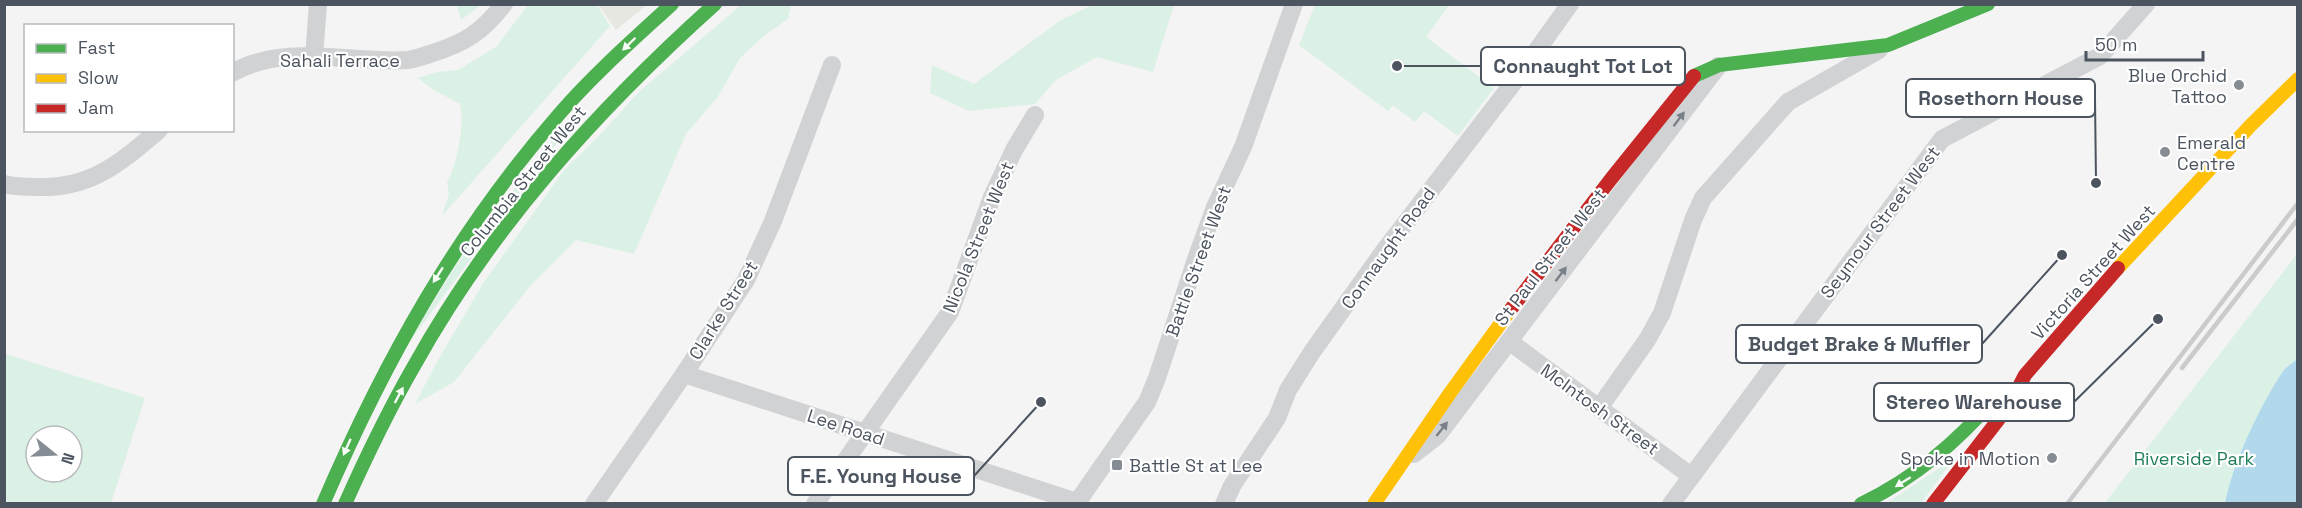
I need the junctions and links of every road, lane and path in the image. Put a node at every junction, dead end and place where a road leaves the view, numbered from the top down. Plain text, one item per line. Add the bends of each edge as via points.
1 (318, 4) edge
2 (504, 4) edge
3 (672, 4) edge
4 (715, 4) edge
5 (1294, 4) edge
6 (1570, 4) edge
7 (1988, 4) edge
8 (2146, 4) edge
9 (1888, 45) junction
10 (314, 57) junction
11 (832, 65) dead end
12 (1719, 65) junction
13 (234, 72) edge
14 (2298, 79) edge
15 (1035, 116) dead end
16 (157, 132) edge
17 (4, 184) edge
18 (1510, 342) junction
19 (684, 374) junction
20 (2025, 375) junction
21 (1599, 408) junction
22 (864, 432) junction
23 (1398, 467) junction
24 (1691, 476) junction
25 (1076, 503) edge
26 (323, 504) edge
27 (345, 504) edge
28 (594, 504) edge
29 (815, 504) edge
30 (1224, 504) edge
31 (1374, 504) edge
32 (1671, 504) edge
33 (1861, 504) edge
34 (1933, 504) edge

1 - 10 street
2 - 10 street, Sahali Terrace via 476,34 456,46 410,60
3 -> 26 main road, Columbia Street West via 562,112 480,212 394,350
27 -> 4 main road, Columbia Street West via 416,362 506,224 629,82
5 - 25 street, Battle Street West via 1243,147 1197,256 1157,378 1146,402
6 - 30 street, Connaught Road via 1312,352
7 - 9 main road, St Paul Street West
8 - 24 street, Seymour Street West via 2100,56 1942,139
9 - 12 main road, St Paul Street West
9 - 21 street via 1788,102 1703,198 1662,313
10 - 13 street, Sahali Terrace via 270,59
11 - 19 street, Clarke Street via 773,221 746,280
18 -> 12 street, St Paul Street West
12 - 23 main road, St Paul Street West via 1696,74 1588,206 1492,332
14 - 20 main road, Victoria Street West via 2113,274
15 - 22 street, Nicola Street West via 992,197 950,312
16 - 17 street via 131,155 80,182 58,188
18 - 21 street, McIntosh Street
23 -> 18 street, St Paul Street West via 1437,436
19 - 22 street, Lee Road
19 - 28 street, Clarke Street
20 -> 33 main road via 1996,395 1964,435 1929,464 1903,483
20 - 34 main road, Victoria Street West via 2009,406
21 - 24 street, McIntosh Street
22 - 25 street, Lee Road
22 - 29 street, Nicola Street West
23 - 31 main road, St Paul Street West
24 - 32 street, Seymour Street West

